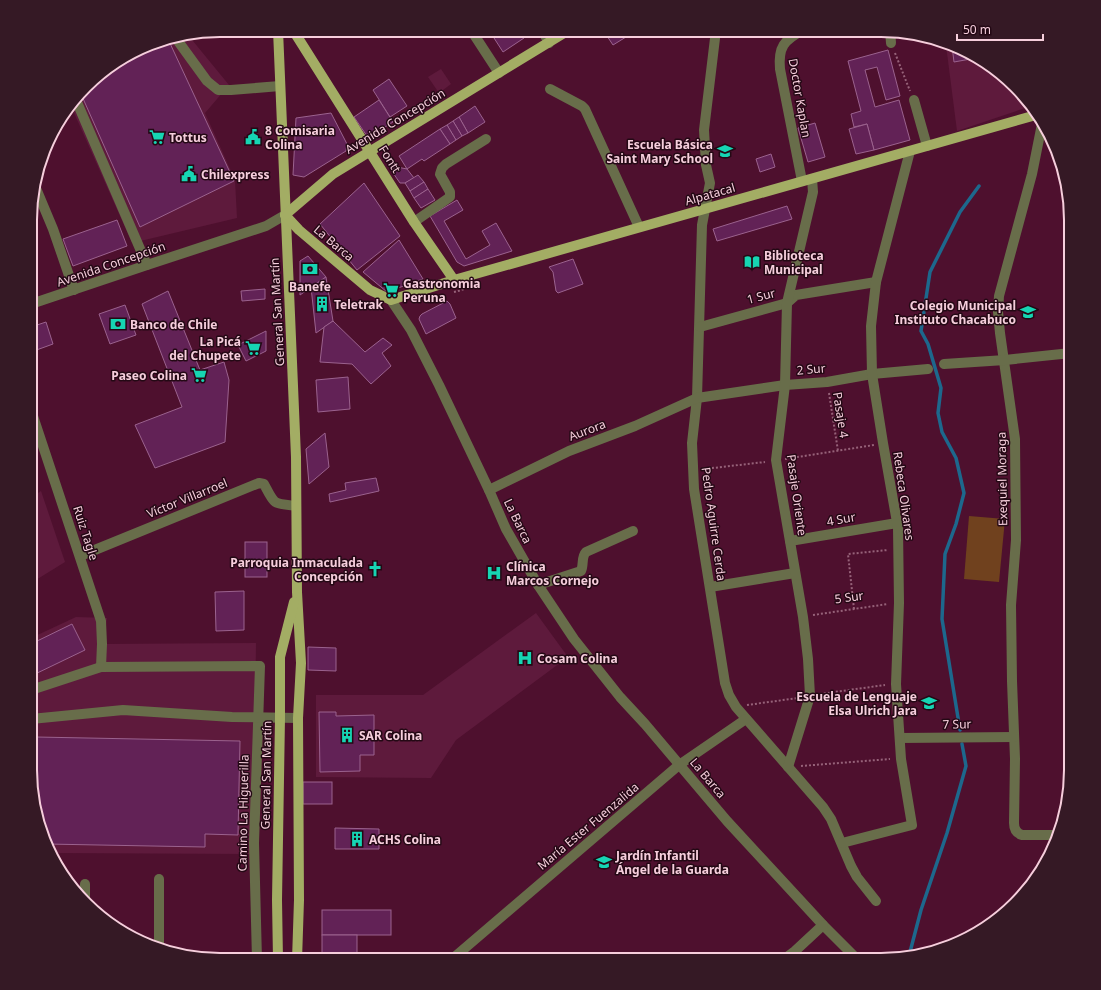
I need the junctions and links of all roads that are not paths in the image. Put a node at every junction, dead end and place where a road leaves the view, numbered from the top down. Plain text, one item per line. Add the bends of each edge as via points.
1 (278, 37) edge
2 (297, 37) edge
3 (476, 37) edge
4 (546, 37) edge
5 (558, 37) edge
6 (715, 37) edge
7 (792, 37) edge
8 (891, 37) edge
9 (179, 42) edge
10 (549, 43) junction
11 (891, 43) road end
12 (499, 73) junction
13 (280, 86) junction
14 (550, 89) dead end
15 (914, 100) road end
16 (78, 105) edge
17 (1032, 116) edge
18 (1040, 132) edge
19 (486, 139) dead end
20 (927, 146) junction
21 (910, 151) junction
22 (370, 152) junction
23 (807, 180) junction
24 (39, 196) edge
25 (706, 208) junction
26 (286, 215) junction
27 (414, 222) junction
28 (639, 227) junction
29 (147, 265) junction
30 (454, 280) junction
31 (876, 282) junction
32 (74, 290) junction
33 (391, 300) junction
34 (37, 302) edge
35 (787, 303) junction
36 (700, 327) junction
37 (1064, 355) edge
38 (1005, 360) junction
39 (944, 364) dead end
40 (928, 369) dead end
41 (872, 374) junction
42 (785, 385) junction
43 (697, 398) junction
44 (37, 428) edge
45 (489, 490) junction
46 (296, 506) junction
47 (897, 523) junction
48 (633, 531) dead end
49 (790, 541) junction
50 (80, 556) junction
51 (796, 573) junction
52 (538, 585) junction
53 (710, 586) junction
54 (297, 592) junction
55 (101, 667) junction
56 (37, 688) edge
57 (37, 718) edge
58 (259, 718) junction
59 (280, 718) junction
60 (298, 718) junction
61 (746, 719) junction
62 (1014, 737) junction
63 (900, 738) junction
64 (680, 765) junction
65 (788, 767) junction
66 (1052, 835) edge
67 (842, 843) junction
68 (159, 879) dead end
69 (85, 884) dead end
70 (85, 894) edge
71 (876, 901) dead end
72 (823, 925) junction
73 (159, 942) edge
74 (257, 953) edge
75 (278, 953) edge
76 (297, 953) edge
77 (459, 953) edge
78 (792, 953) edge
79 (851, 953) edge

1 - 13 main road, General San Martín
2 - 22 main road, Fontt
3 - 12 street
4 - 10 street
5 - 10 main road, Avenida Concepción
6 - 25 street, Pedro Aguirre Cerda via 704,130 710,183
7 - 23 street, Doctor Kaplan via 782,48 779,57 780,69
8 - 11 street
9 - 13 street via 208,81 218,90
10 - 12 main road, Avenida Concepción
12 - 22 main road, Avenida Concepción
13 - 26 main road, General San Martín
14 - 28 street via 585,109
15 - 20 street
16 - 29 street
17 - 20 main road, Alpatacal
18 - 38 street, Exequiel Moraga via 1032,174 999,296 998,312
19 - 27 street via 442,168 440,174 450,197
20 - 21 main road, Alpatacal
21 - 23 main road, Alpatacal
21 - 31 street, Rebeca Olivares
22 - 26 main road, Avenida Concepción via 334,174
22 - 27 main road, Fontt
23 - 25 main road, Alpatacal
23 - 35 street, Pasaje Oriente via 814,192
24 - 32 street
25 - 28 main road, Alpatacal
25 - 36 street, Pedro Aguirre Cerda via 702,225
26 - 29 street, Avenida Concepción via 266,226
26 - 33 main road, La Barca via 299,230 370,290
26 - 46 main road, General San Martín
27 - 30 main road, Fontt
28 - 30 main road, Alpatacal
29 - 32 street, Avenida Concepción
30 - 33 main road, Alpatacal
31 - 35 street, 1 Sur via 796,295
31 - 41 street, Rebeca Olivares via 871,326
32 - 34 street, Avenida Concepción
33 - 45 street, La Barca via 411,330
35 - 36 street, 1 Sur
35 - 42 street, Pasaje Oriente
36 - 43 street, Pedro Aguirre Cerda
37 - 38 street
38 - 39 street
38 - 62 street, Exequiel Moraga via 1016,439 1016,540 1011,605
40 - 41 street, 2 Sur
41 - 42 street, 2 Sur via 827,382
41 - 47 street, Rebeca Olivares
42 - 43 street, 2 Sur
42 - 49 street, Pasaje Oriente via 776,460
43 - 45 street, Aurora via 635,426 569,451
43 - 53 street, Pedro Aguirre Cerda via 692,470
44 - 50 street, Ruiz Tagle
45 - 52 street, La Barca via 506,529
46 - 50 street, Víctor Villarroel via 277,504 272,500 264,484 259,483
46 - 54 main road, General San Martín
47 - 49 street, 4 Sur
47 - 63 street, Rebeca Olivares via 899,603 896,684
48 - 52 street via 586,552 581,571
49 - 51 street, Pasaje Oriente
50 - 55 street, Ruiz Tagle via 101,621
51 - 53 street
51 - 65 street, Pasaje Oriente via 808,659 810,696
52 - 64 street, La Barca via 596,668
53 - 61 street, Pedro Aguirre Cerda via 725,683 729,695
54 - 59 main road, General San Martín via 280,658
54 - 60 main road, General San Martín via 301,663
55 - 56 street
55 - 58 street, Camino La Higuerilla via 260,666
57 - 58 street via 123,710
58 - 59 street
58 - 74 street, Camino La Higuerilla via 254,843
59 - 60 street
59 - 75 main road, General San Martín
60 - 76 main road, General San Martín
61 - 64 street, María Ester Fuenzalida
61 - 65 street, Pedro Aguirre Cerda
62 - 63 street, 7 Sur
62 - 66 street, Exequiel Moraga via 1014,828 1022,835
63 - 67 street, Rebeca Olivares via 912,825
64 - 72 street, La Barca via 727,822
64 - 77 street, María Ester Fuenzalida
65 - 67 street, Pedro Aguirre Cerda via 823,807
67 - 71 street, Pedro Aguirre Cerda via 857,877
68 - 73 street
69 - 70 street
72 - 78 street
72 - 79 street, La Barca

